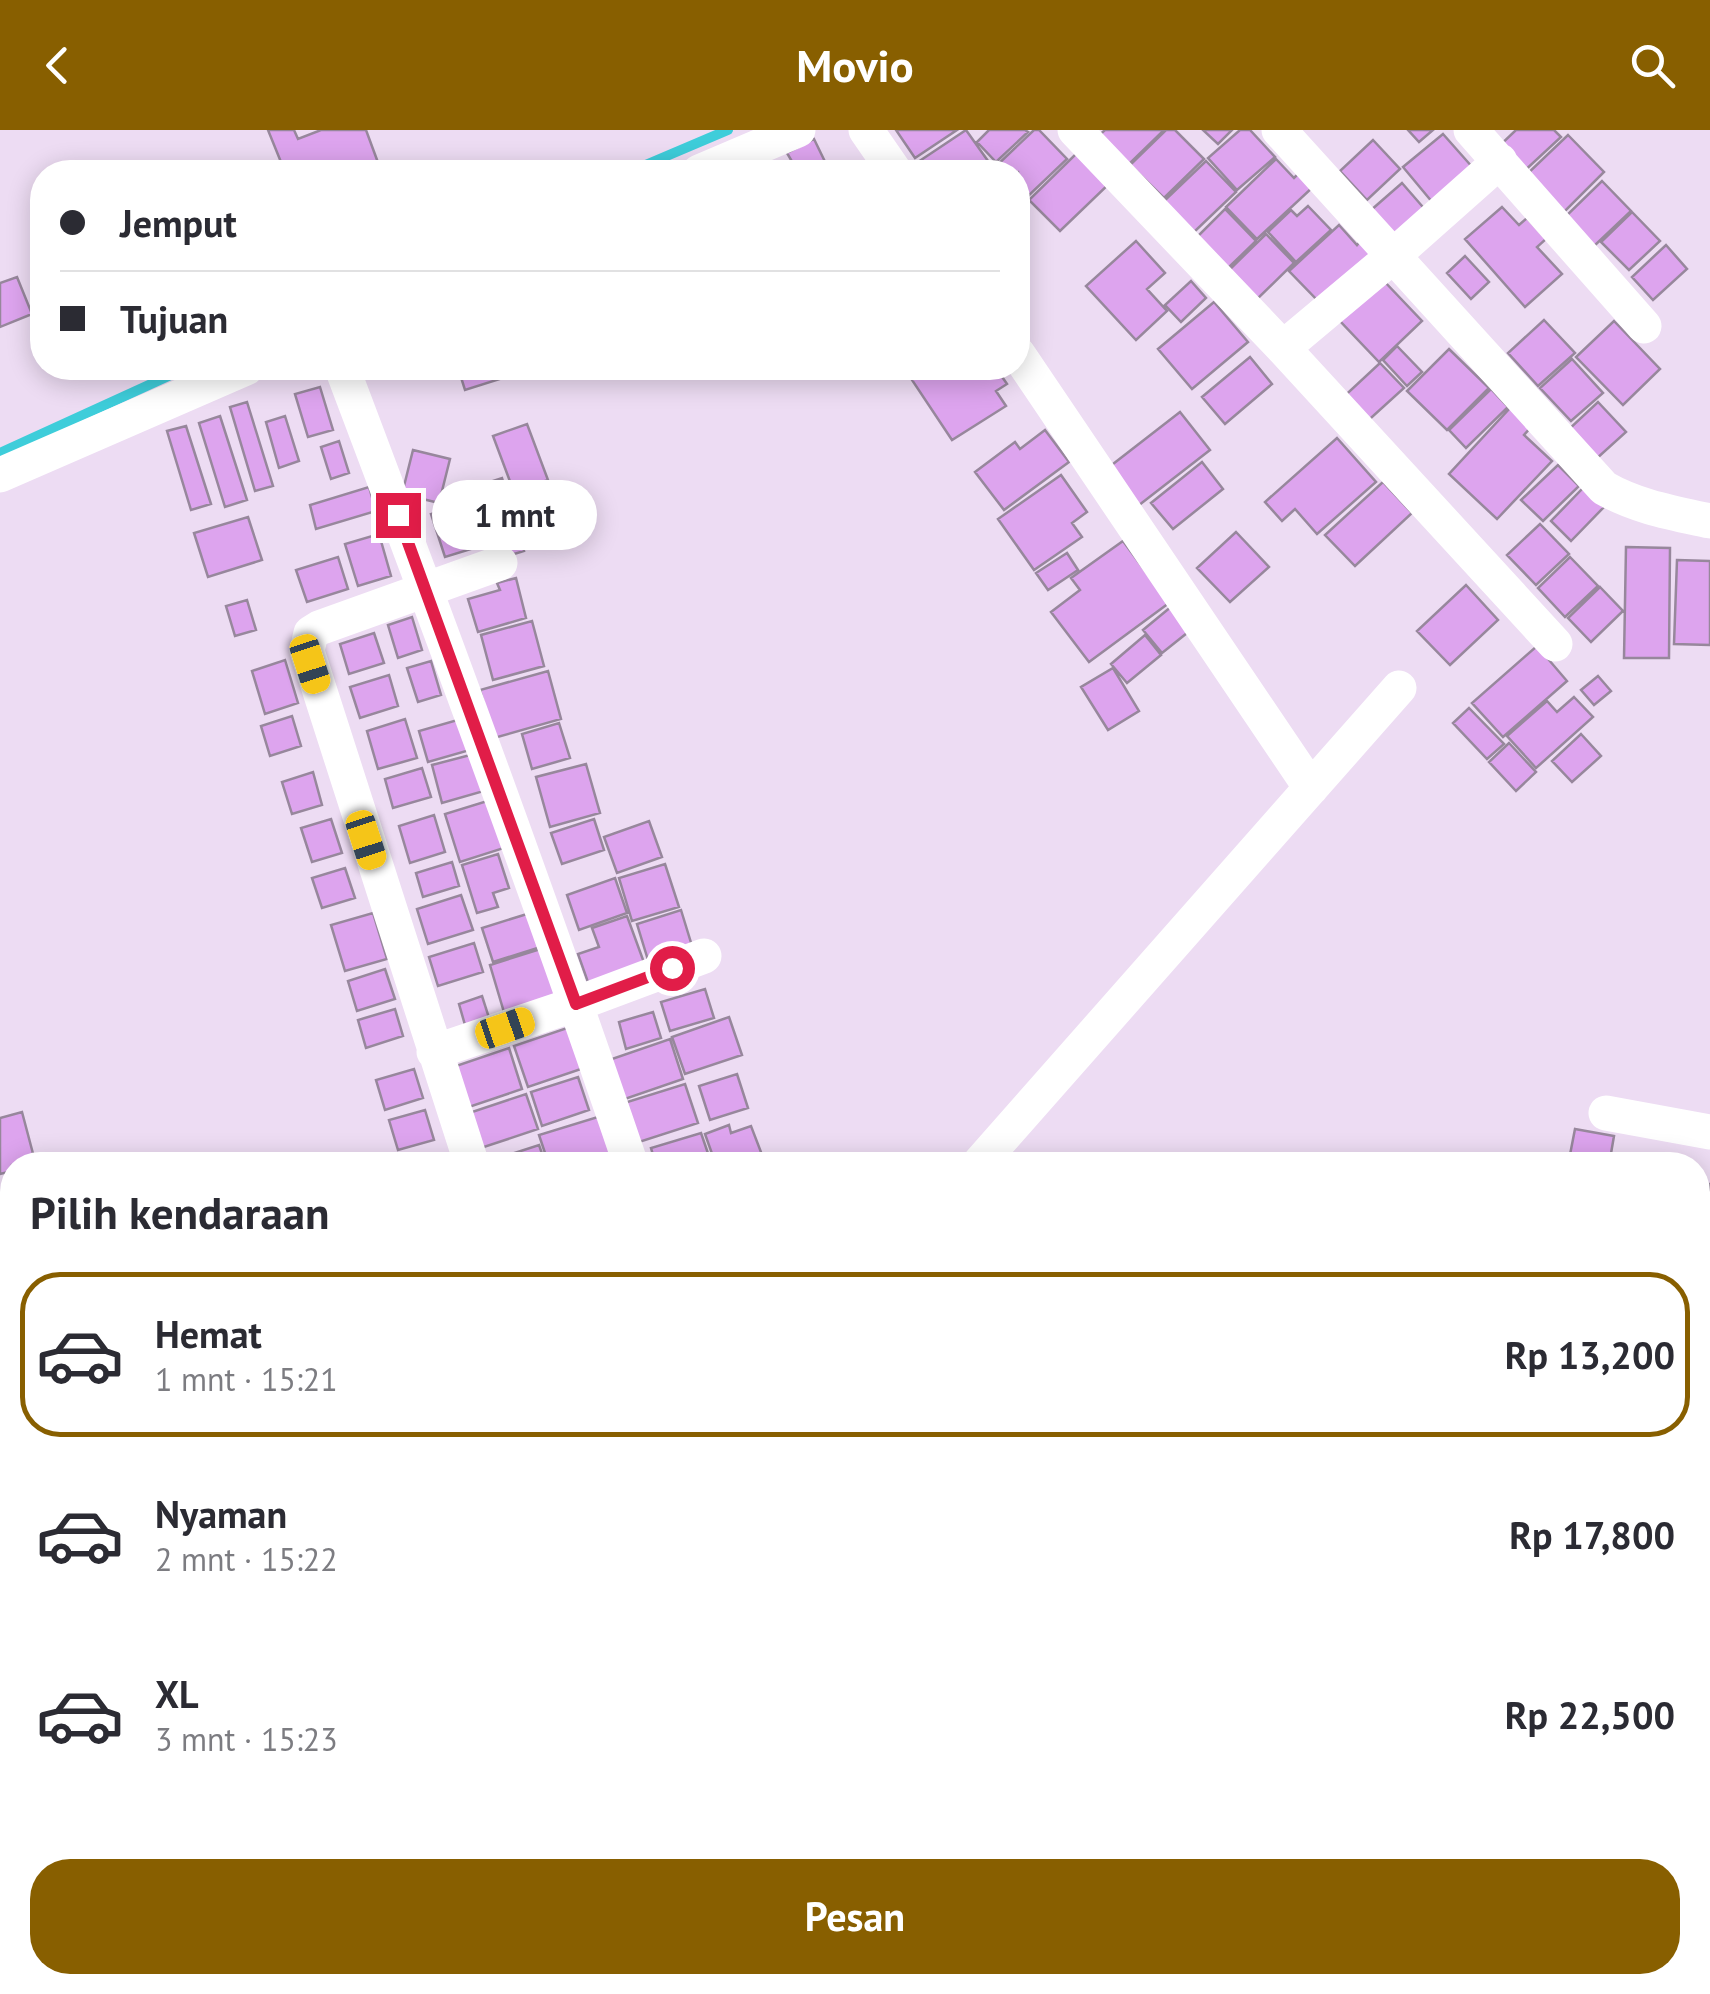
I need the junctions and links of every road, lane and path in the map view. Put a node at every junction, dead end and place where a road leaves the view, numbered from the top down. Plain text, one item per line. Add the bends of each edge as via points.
1 (798, 130) edge
2 (866, 130) edge
3 (1075, 130) edge
4 (1280, 130) edge
5 (1471, 130) edge
6 (727, 160) edge
7 (887, 160) edge
8 (1500, 161) junction
9 (1394, 255) junction
10 (1644, 326) dead end
11 (1283, 348) junction
12 (1030, 372) edge
13 (218, 380) edge
14 (347, 380) edge
15 (0, 475) edge
16 (1710, 521) edge
17 (500, 563) dead end
18 (425, 588) junction
19 (1556, 644) dead end
20 (1398, 688) dead end
21 (1311, 788) junction
22 (704, 956) dead end
23 (576, 1004) junction
24 (434, 1052) junction
25 (1606, 1113) dead end
26 (1710, 1132) edge
27 (468, 1152) edge
28 (626, 1152) edge
29 (989, 1152) edge

1 - 6 street
2 - 7 street
3 - 11 street
4 - 9 street
5 - 8 street
8 - 9 street
8 - 10 street
9 - 11 street
9 - 16 street via 1604,488 1654,509
11 - 19 street
12 - 21 street
13 - 15 street
14 - 18 street
17 - 18 street
18 - 23 street
18 - 24 street via 319,628 308,651
20 - 21 street
21 - 29 street
22 - 23 street
23 - 24 street
23 - 28 street
24 - 27 street
25 - 26 street

